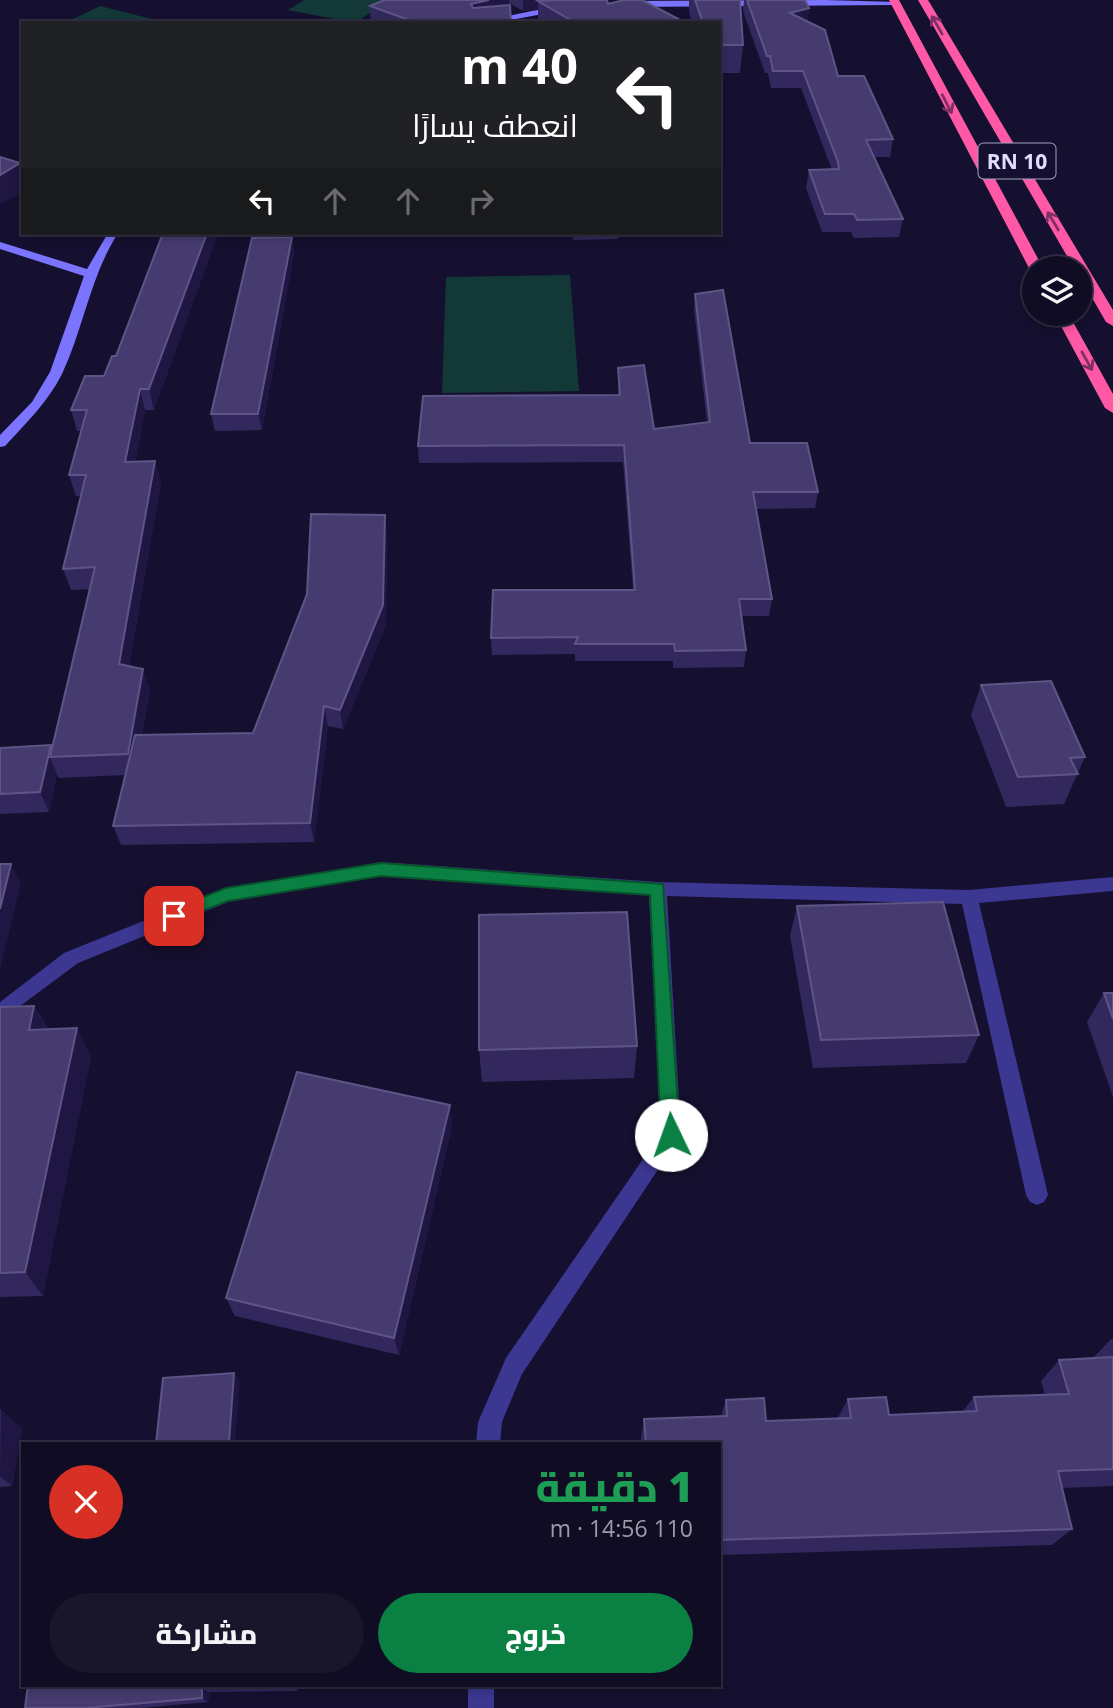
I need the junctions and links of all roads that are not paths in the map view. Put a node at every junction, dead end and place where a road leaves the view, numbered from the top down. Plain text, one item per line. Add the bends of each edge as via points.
1 (923, 0) edge
2 (894, 1) edge
3 (661, 2) edge
4 (610, 4) edge
5 (571, 7) edge
6 (490, 21) edge
7 (980, 131) junction
8 (112, 235) edge
9 (0, 246) edge
10 (1031, 256) edge
11 (90, 275) junction
12 (1113, 322) edge
13 (1068, 326) edge
14 (1113, 408) edge
15 (0, 443) edge
16 (1113, 884) edge
17 (658, 889) junction
18 (969, 897) junction
19 (0, 1013) edge
20 (1037, 1195) dead end
21 (488, 1442) edge
22 (481, 1687) edge
23 (481, 1708) edge

7 -> 1 highway, RN 10
2 - 3 street
2 -> 7 highway, RN 10
3 - 4 street
5 - 6 street
7 - 10 highway, RN 10
12 -> 7 highway, RN 10
8 - 11 street
9 - 11 street
11 - 15 street via 47,390
13 -> 14 highway
16 - 18 street
17 - 18 street
17 - 19 street via 381,869 226,895 71,958
17 - 21 street via 671,1135 514,1366 490,1422
18 - 20 street
22 - 23 street

